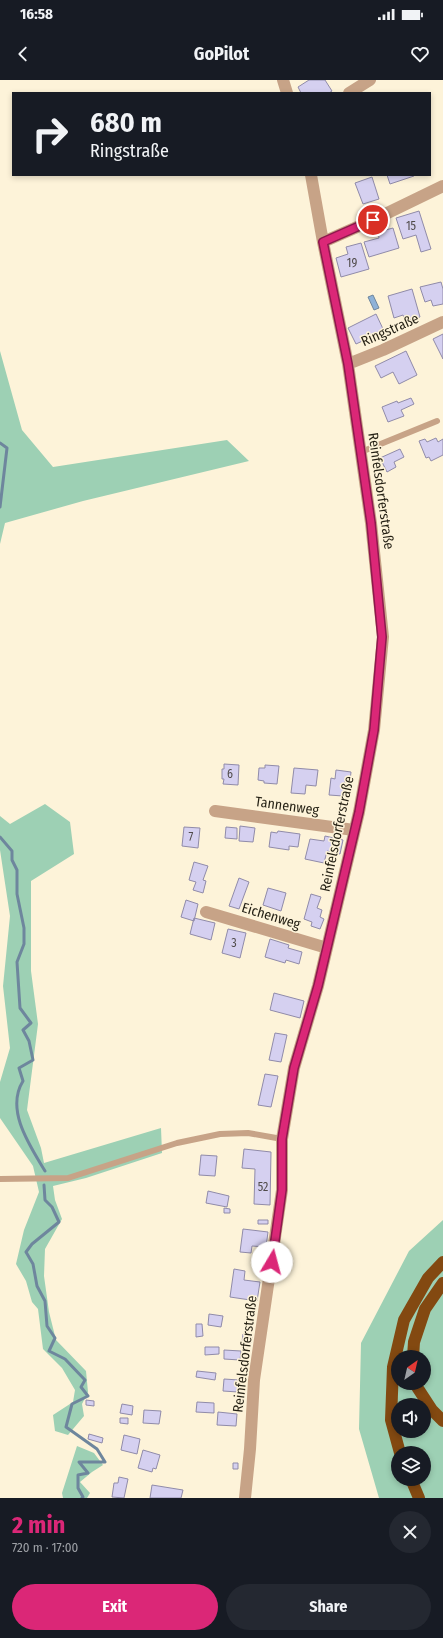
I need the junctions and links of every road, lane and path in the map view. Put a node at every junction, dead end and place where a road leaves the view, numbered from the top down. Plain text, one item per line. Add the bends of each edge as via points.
1 (283, 80) edge
2 (370, 80) edge
3 (287, 92) edge
4 (351, 92) edge
5 (311, 176) edge
6 (443, 186) edge
7 (323, 242) junction
8 (443, 322) edge
9 (348, 364) junction
10 (437, 421) dead end
11 (361, 452) junction
12 (215, 812) dead end
13 (354, 830) junction
14 (206, 912) dead end
15 (327, 948) junction
16 (282, 1139) junction
17 (0, 1179) edge
18 (443, 1262) edge
19 (443, 1283) edge
20 (413, 1350) edge
21 (419, 1390) edge
22 (443, 1421) edge
23 (398, 1446) edge
24 (414, 1486) edge
25 (245, 1498) edge
26 (419, 1498) edge

1 - 3 street
2 - 4 street
5 - 7 street, Reinfelsdorferstraße
6 - 7 street
7 - 9 street, Reinfelsdorferstraße
8 - 9 street, Ringstraße
9 - 11 street, Reinfelsdorferstraße
10 - 11 lane
11 - 13 street, Reinfelsdorferstraße via 382,637 374,730
12 - 13 street, Tannenweg
13 - 15 street, Reinfelsdorferstraße
14 - 15 street, Eichenweg
15 - 16 street, Reinfelsdorferstraße via 294,1068
16 - 17 lane via 248,1133 220,1134 176,1143 68,1178
16 - 25 street, Reinfelsdorferstraße via 282,1190 254,1380
18 - 23 highway via 428,1278 404,1320 393,1367 391,1420
19 - 20 highway via 425,1309
21 - 22 highway
24 - 26 highway

